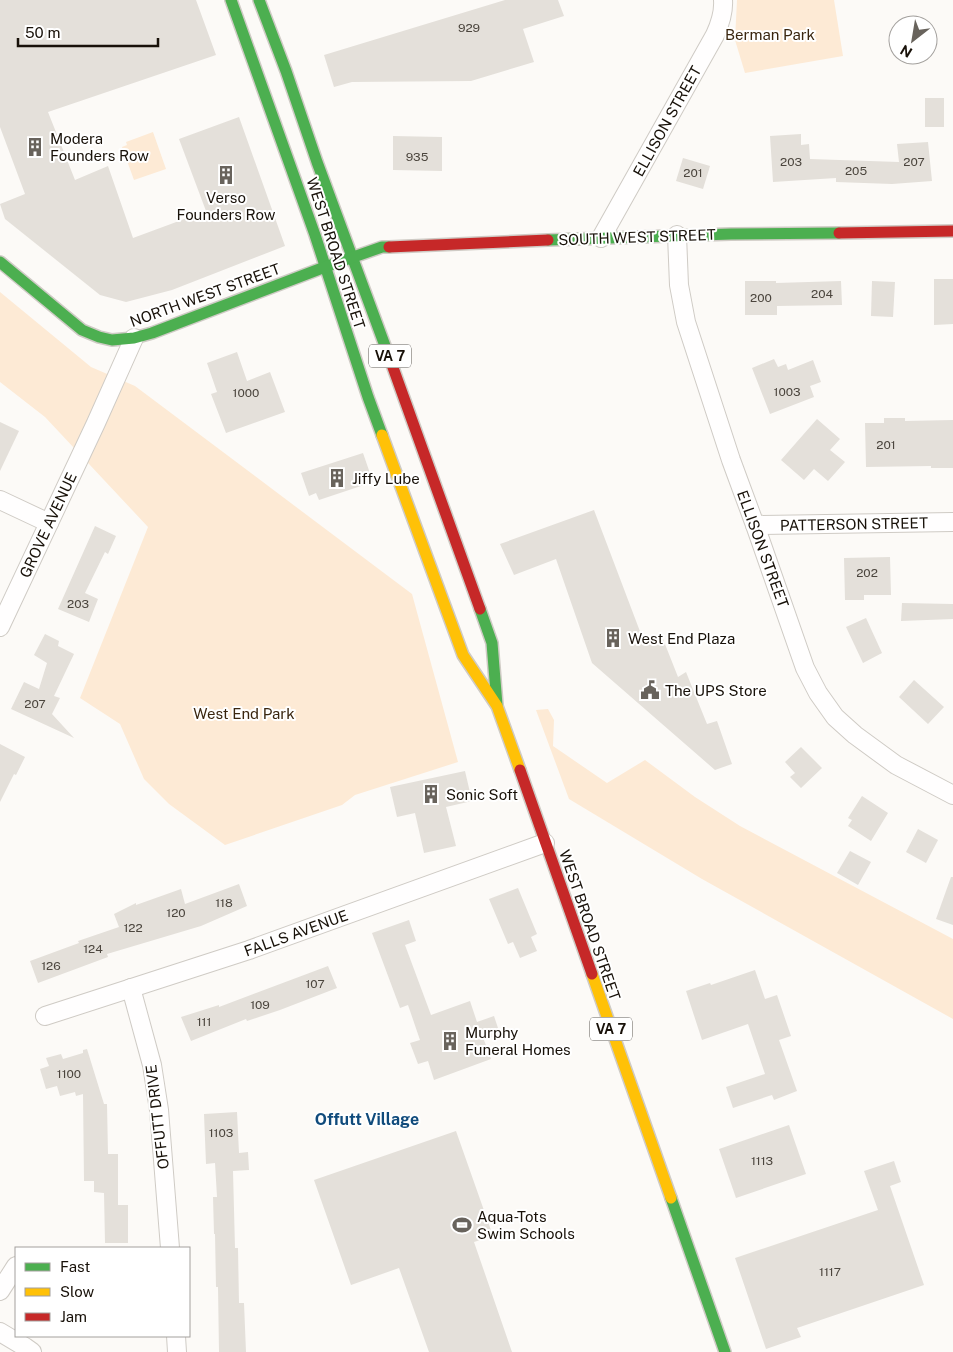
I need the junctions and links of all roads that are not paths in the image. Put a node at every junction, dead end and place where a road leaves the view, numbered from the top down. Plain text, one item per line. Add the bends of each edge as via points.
1 (231, 0) edge
2 (259, 0) edge
3 (723, 0) edge
4 (953, 231) edge
5 (677, 235) junction
6 (601, 238) junction
7 (353, 257) junction
8 (0, 262) edge
9 (325, 267) junction
10 (134, 338) junction
11 (0, 500) edge
12 (953, 522) edge
13 (48, 523) junction
14 (755, 526) junction
15 (0, 627) edge
16 (497, 706) junction
17 (953, 795) edge
18 (545, 843) junction
19 (131, 988) junction
20 (45, 1016) dead end
21 (170, 1247) edge
22 (15, 1268) edge
23 (0, 1291) edge
24 (0, 1332) edge
25 (176, 1337) edge
26 (32, 1352) edge
27 (177, 1352) edge
28 (725, 1352) edge

1 - 9 main road, WEST BROAD STREET / VA 7
2 - 7 main road, WEST BROAD STREET / VA 7
3 - 6 street, ELLISON STREET via 715,35
4 - 5 main road, SOUTH WEST STREET
5 - 6 main road, SOUTH WEST STREET
5 - 14 street, ELLISON STREET via 679,286 686,322
6 - 7 main road, SOUTH WEST STREET via 382,247
7 - 9 main road, SOUTH WEST STREET
7 - 16 main road, WEST BROAD STREET / VA 7 via 492,643
8 - 10 main road, NORTH WEST STREET via 82,330 112,340
9 - 10 main road, NORTH WEST STREET
9 - 16 main road, WEST BROAD STREET / VA 7 via 368,397 463,655
10 - 13 street, GROVE AVENUE
11 - 13 street
12 - 14 street, PATTERSON STREET
13 - 15 street, GROVE AVENUE
14 - 17 street, ELLISON STREET via 805,668 818,694 835,717 896,766
16 - 18 main road, WEST BROAD STREET / VA 7
18 - 19 street, FALLS AVENUE via 249,950
18 - 28 main road, WEST BROAD STREET / VA 7
19 - 20 street, FALLS AVENUE
19 - 21 street, OFFUTT DRIVE via 152,1065 159,1110
22 - 23 street
24 - 26 street
25 - 27 street

